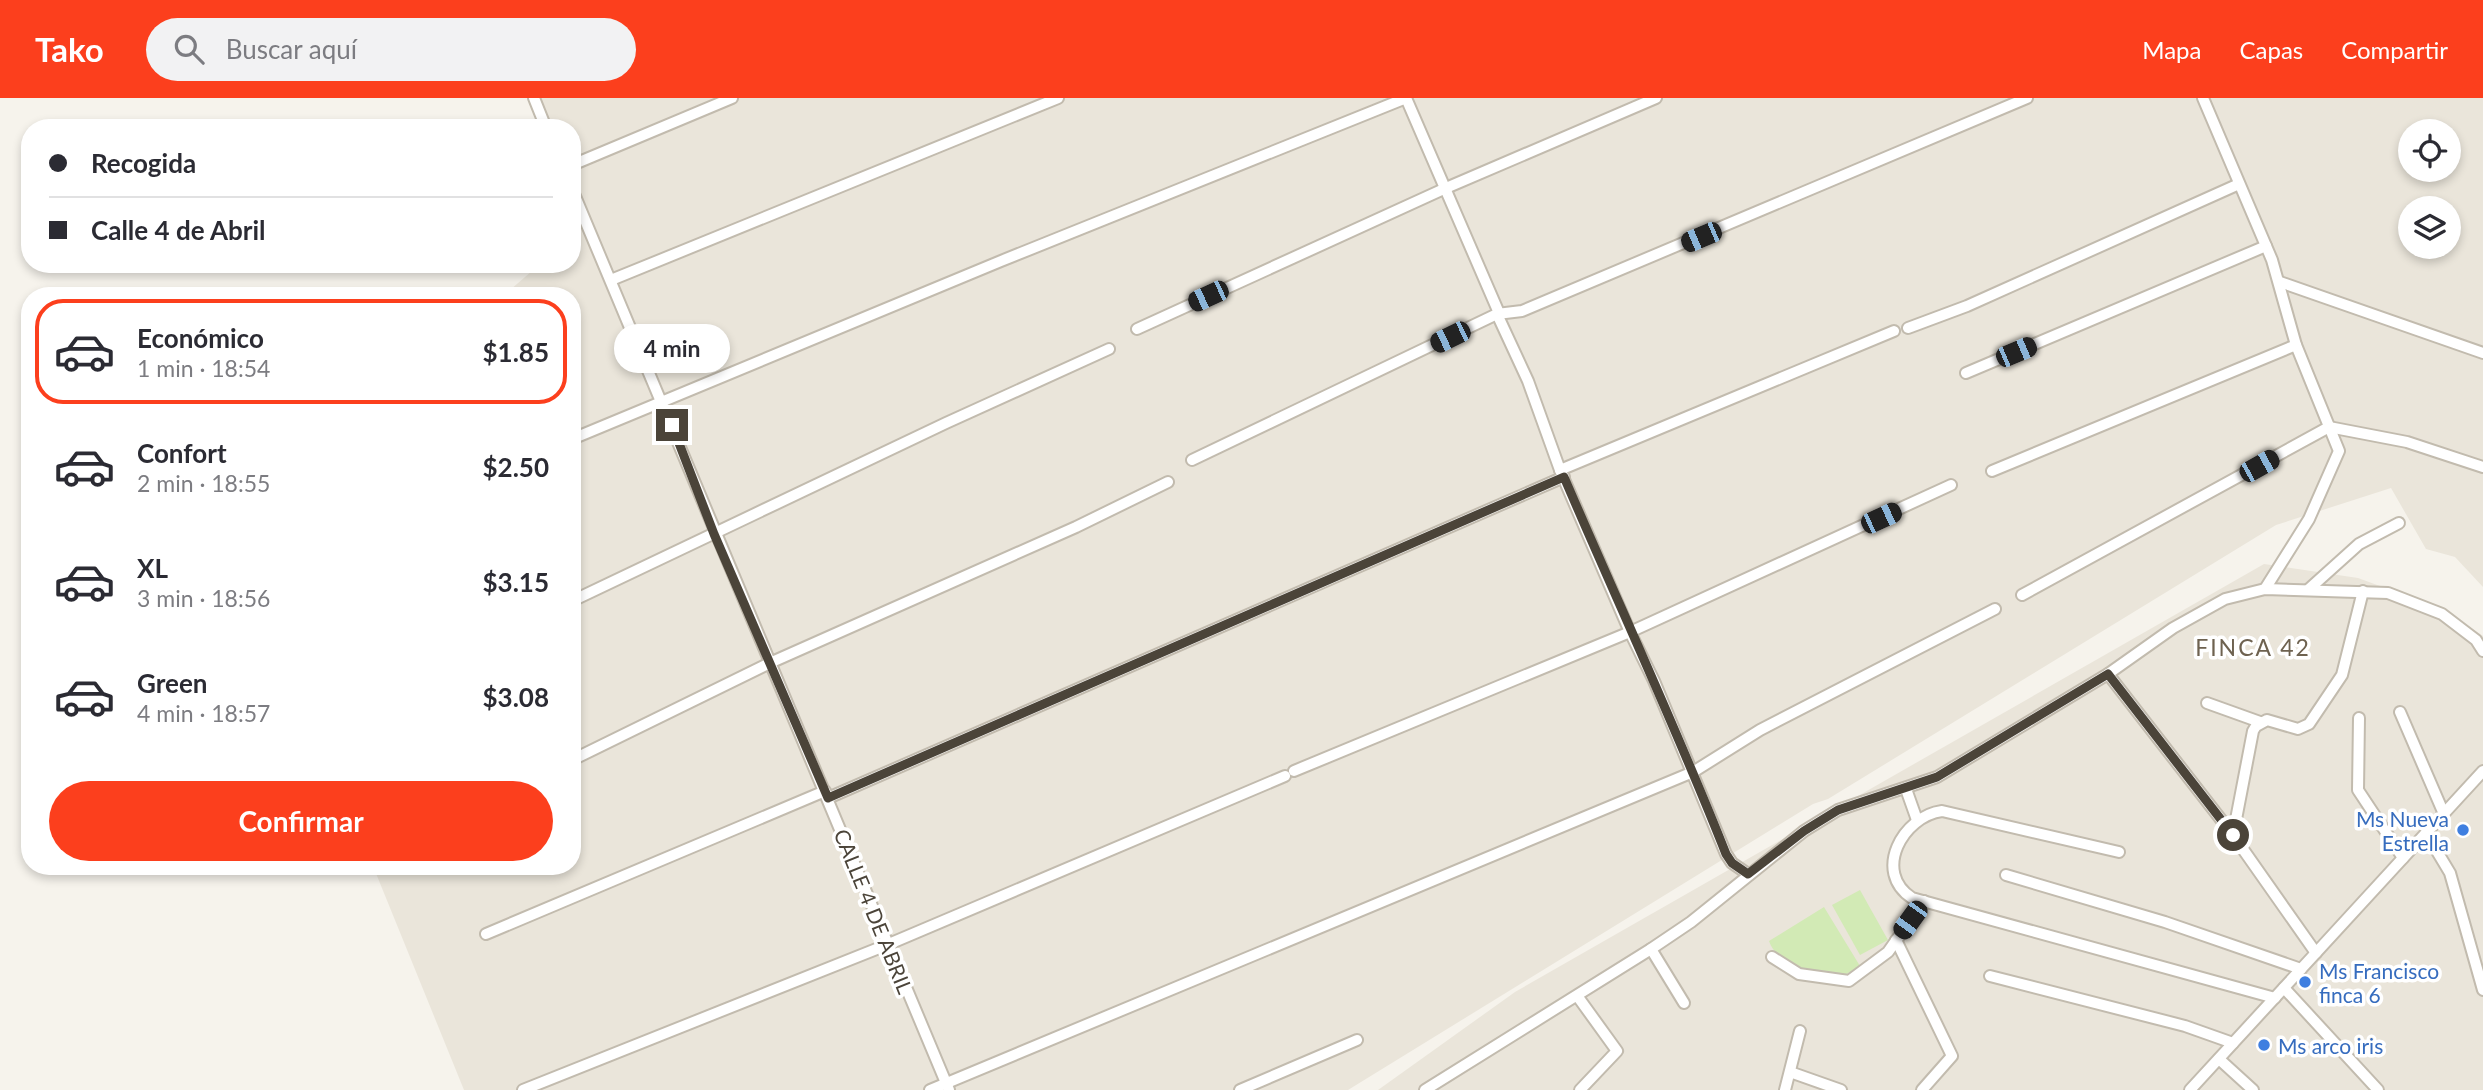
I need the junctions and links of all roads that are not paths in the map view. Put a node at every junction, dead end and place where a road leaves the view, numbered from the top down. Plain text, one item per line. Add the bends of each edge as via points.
1 (534, 98) edge
2 (732, 98) edge
3 (1058, 98) edge
4 (1406, 98) edge
5 (1656, 98) edge
6 (2027, 98) edge
7 (2203, 98) edge
8 (542, 119) edge
9 (581, 160) edge
10 (2239, 184) junction
11 (1446, 188) junction
12 (581, 211) edge
13 (2266, 246) junction
14 (611, 280) junction
15 (2280, 282) junction
16 (1497, 314) junction
17 (1908, 328) dead end
18 (1137, 329) dead end
19 (1894, 331) dead end
20 (2297, 345) junction
21 (1109, 349) dead end
22 (2483, 353) edge
23 (1966, 373) dead end
24 (663, 403) junction
25 (2329, 427) junction
26 (581, 435) edge
27 (1192, 460) dead end
28 (2483, 467) edge
29 (1992, 471) dead end
30 (1562, 474) junction
31 (1168, 482) dead end
32 (1951, 485) dead end
33 (2399, 523) dead end
34 (714, 534) junction
35 (2265, 589) junction
36 (2309, 589) junction
37 (2363, 591) junction
38 (2022, 595) dead end
39 (581, 597) edge
40 (1995, 609) dead end
41 (1630, 632) junction
42 (2483, 651) edge
43 (772, 662) junction
44 (2108, 674) junction
45 (2207, 703) dead end
46 (2400, 712) dead end
47 (2359, 718) dead end
48 (2260, 722) junction
49 (581, 756) edge
50 (2483, 771) edge
51 (1693, 772) junction
52 (1906, 789) junction
53 (826, 794) junction
54 (2444, 814) junction
55 (1917, 820) junction
56 (2426, 833) junction
57 (2233, 835) junction
58 (2119, 852) dead end
59 (2403, 858) junction
60 (1748, 874) junction
61 (2006, 875) dead end
62 (1924, 901) junction
63 (486, 934) dead end
64 (1896, 940) junction
65 (888, 944) junction
66 (1651, 949) junction
67 (2316, 953) junction
68 (1772, 957) dead end
69 (2301, 969) junction
70 (1990, 976) dead end
71 (2284, 988) junction
72 (2483, 990) edge
73 (1578, 997) junction
74 (2275, 998) junction
75 (1684, 1003) dead end
76 (1800, 1031) dead end
77 (1357, 1040) dead end
78 (2233, 1044) junction
79 (2219, 1059) junction
80 (1790, 1072) junction
81 (947, 1087) edge
82 (2195, 1089) edge
83 (523, 1090) edge
84 (930, 1090) edge
85 (1240, 1090) edge
86 (1426, 1090) edge
87 (1580, 1090) edge
88 (1785, 1090) edge
89 (1841, 1090) edge
90 (1922, 1090) edge
91 (2253, 1090) edge
92 (2378, 1090) edge

1 - 8 street
2 - 9 street
3 - 14 street
4 - 11 street
4 - 24 street
5 - 11 street
6 - 16 street via 1522,311
7 - 10 street
10 - 13 street
10 - 17 street
11 - 16 street
11 - 18 street
12 - 14 street, CALLE 4 DE ABRIL
13 - 15 street
13 - 23 street
14 - 24 street, CALLE 4 DE ABRIL
15 - 20 street
15 - 22 street
16 - 27 street
16 - 30 street via 1528,381
19 - 30 street
20 - 25 street
20 - 29 street
21 - 34 street
24 - 26 street
24 - 34 street, CALLE 4 DE ABRIL
25 - 28 street via 2407,442
25 - 35 street via 2339,451 2309,519
25 - 38 street
30 - 41 street
30 - 53 street
31 - 43 street
32 - 41 street
33 - 36 street via 2360,544
34 - 39 street
34 - 43 street, CALLE 4 DE ABRIL
35 - 36 street
35 - 44 street via 2225,598
36 - 37 street
37 - 42 street via 2388,593 2442,614
37 - 48 street via 2342,675 2309,724 2298,729 2274,721
40 - 51 street via 1760,730
41 - 51 street
41 - 65 street
43 - 49 street
43 - 53 street, CALLE 4 DE ABRIL
44 - 52 street via 1937,777
44 - 57 street
45 - 48 street
46 - 54 street
47 - 59 street via 2358,790
48 - 57 street via 2253,731
50 - 54 street
51 - 60 street via 1726,854
51 - 81 street
52 - 55 street
52 - 60 street via 1838,810
53 - 63 street
53 - 65 street, CALLE 4 DE ABRIL
54 - 56 street
55 - 58 street via 1929,812 1955,811
55 - 62 street via 1898,841 1894,864 1904,892
56 - 59 street
56 - 72 street via 2450,873
57 - 67 street
59 - 67 street
60 - 66 street
61 - 69 street
62 - 64 street
62 - 74 street
64 - 68 street via 1888,952 1849,981 1799,974
64 - 90 street via 1952,1056
65 - 81 street, CALLE 4 DE ABRIL
65 - 83 street
66 - 73 street
66 - 75 street
67 - 69 street
69 - 71 street
70 - 78 street via 2185,1026
71 - 74 street
71 - 92 street
73 - 86 street
73 - 87 street via 1617,1051
74 - 78 street
76 - 80 street
77 - 85 street
78 - 79 street
79 - 82 street
79 - 91 street
80 - 88 street
80 - 89 street
81 - 84 street

